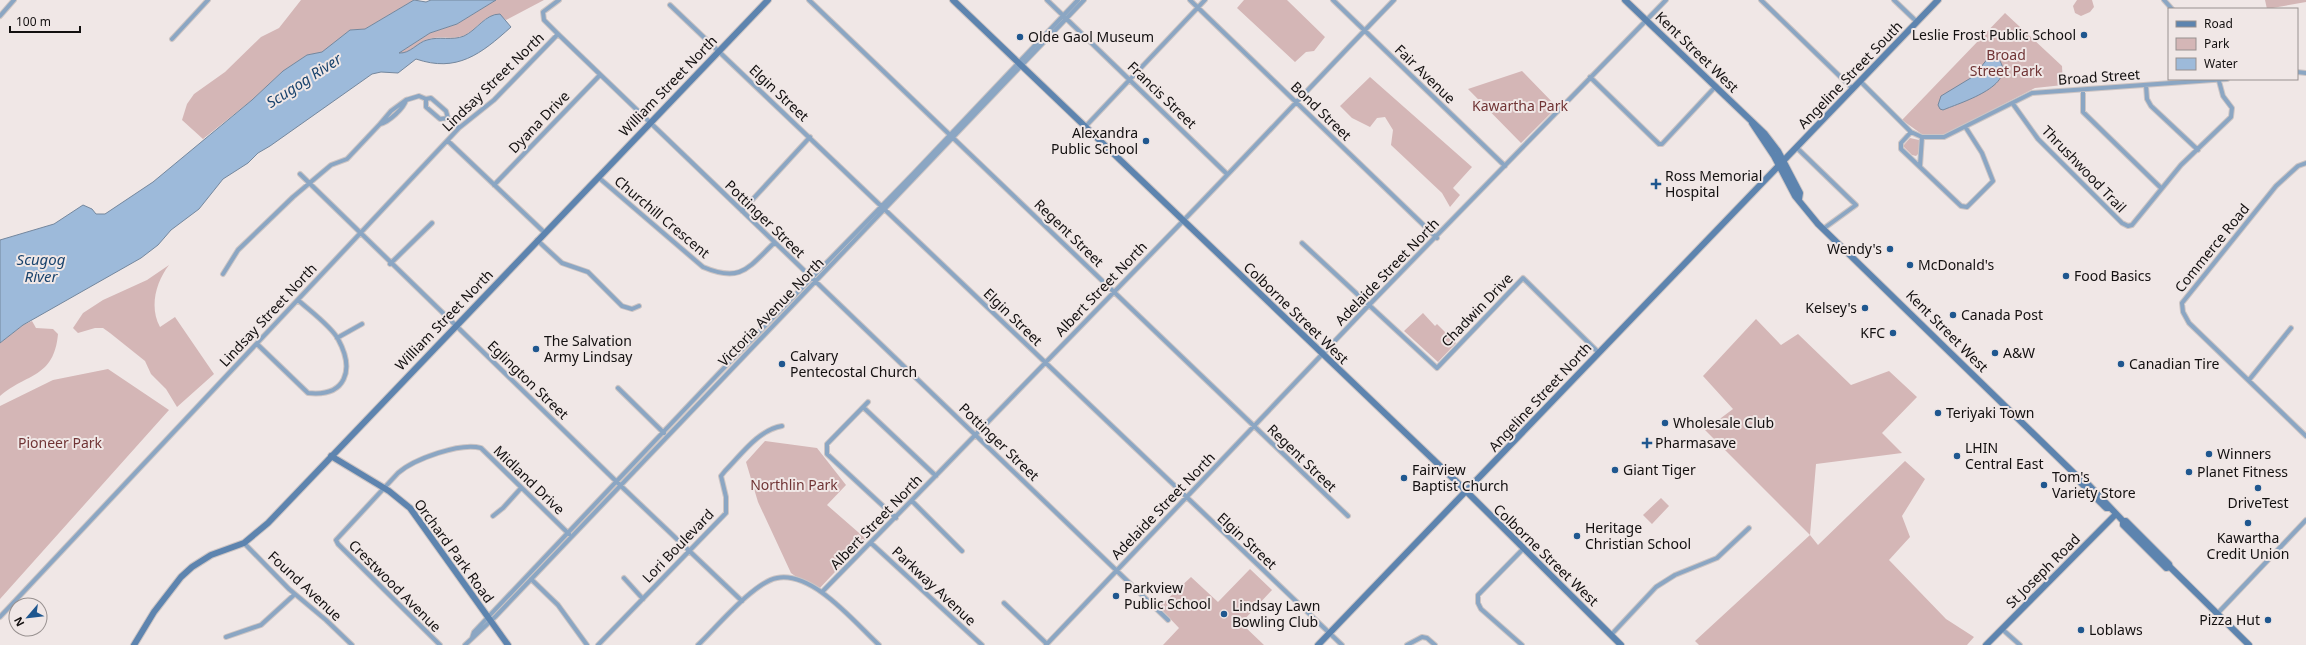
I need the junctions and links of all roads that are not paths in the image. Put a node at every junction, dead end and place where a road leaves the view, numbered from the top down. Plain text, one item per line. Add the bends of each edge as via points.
1 (14, 0) edge
2 (208, 0) edge
3 (558, 0) edge
4 (768, 0) edge
5 (809, 0) edge
6 (1046, 0) edge
7 (1078, 0) edge
8 (1084, 0) edge
9 (1190, 0) edge
10 (1205, 0) edge
11 (1333, 0) edge
12 (1394, 0) edge
13 (1626, 0) edge
14 (1666, 0) edge
15 (1761, 0) edge
16 (1894, 0) edge
17 (1938, 0) edge
18 (2164, 0) edge
19 (2173, 0) edge
20 (955, 1) edge
21 (670, 5) dead end
22 (2168, 5) junction
23 (1198, 8) junction
24 (2171, 8) edge
25 (0, 16) edge
26 (1065, 17) junction
27 (1646, 20) junction
28 (1917, 22) junction
29 (1364, 31) junction
30 (558, 34) junction
31 (172, 40) dead end
32 (719, 51) junction
33 (1020, 64) junction
34 (600, 75) junction
35 (1590, 77) junction
36 (1130, 80) junction
37 (2219, 80) joint
38 (1860, 81) junction
39 (2146, 85) junction
40 (1716, 86) junction
41 (1853, 89) junction
42 (2083, 90) junction
43 (426, 100) junction
44 (1296, 102) junction
45 (2013, 104) junction
46 (448, 118) junction
47 (650, 122) junction
48 (1085, 127) junction
49 (459, 128) junction
50 (1966, 128) junction
51 (1911, 132) junction
52 (952, 136) junction
53 (810, 137) junction
54 (1922, 137) junction
55 (448, 141) junction
56 (1797, 148) junction
57 (2198, 150) junction
58 (1782, 163) junction
59 (2306, 163) edge
60 (1505, 166) junction
61 (1920, 166) junction
62 (300, 174) dead end
63 (1227, 174) junction
64 (598, 177) junction
65 (310, 184) junction
66 (494, 185) junction
67 (2161, 188) junction
68 (883, 208) junction
69 (742, 211) junction
70 (1183, 221) junction
71 (432, 223) dead end
72 (1823, 229) junction
73 (360, 233) junction
74 (545, 233) junction
75 (1437, 238) junction
76 (537, 240) junction
77 (774, 243) junction
78 (1302, 243) dead end
79 (390, 264) junction
80 (222, 274) dead end
81 (810, 278) junction
82 (814, 282) junction
83 (1113, 291) junction
84 (298, 300) junction
85 (1370, 305) junction
86 (639, 306) dead end
87 (362, 324) dead end
88 (455, 326) junction
89 (2291, 328) dead end
90 (337, 338) junction
91 (256, 344) junction
92 (1598, 352) junction
93 (1322, 354) junction
94 (1045, 363) junction
95 (720, 372) junction
96 (724, 376) junction
97 (2249, 380) junction
98 (618, 388) dead end
99 (868, 402) dead end
100 (864, 408) junction
101 (782, 426) dead end
102 (1254, 427) junction
103 (663, 432) junction
104 (976, 434) junction
105 (668, 436) junction
106 (2306, 436) edge
107 (331, 456) junction
108 (936, 476) junction
109 (616, 481) junction
110 (621, 486) junction
111 (384, 488) junction
112 (520, 488) junction
113 (1466, 493) junction
114 (1186, 497) junction
115 (912, 501) junction
116 (2116, 514) junction
117 (493, 516) dead end
118 (1348, 516) dead end
119 (896, 518) junction
120 (2306, 520) edge
121 (1749, 528) dead end
122 (568, 533) junction
123 (572, 537) junction
124 (244, 543) junction
125 (871, 543) junction
126 (1523, 549) junction
127 (689, 550) junction
128 (962, 551) dead end
129 (1116, 570) junction
130 (528, 575) junction
131 (624, 578) dead end
132 (532, 580) junction
133 (822, 592) junction
134 (295, 594) junction
135 (643, 599) junction
136 (742, 601) junction
137 (1004, 603) dead end
138 (2217, 614) junction
139 (0, 617) edge
140 (490, 620) junction
141 (1168, 620) dead end
142 (2002, 629) junction
143 (1330, 634) junction
144 (1611, 635) junction
145 (226, 637) dead end
146 (134, 645) edge
147 (352, 645) edge
148 (440, 645) edge
149 (465, 645) edge
150 (508, 645) edge
151 (587, 645) edge
152 (598, 645) edge
153 (699, 645) edge
154 (879, 645) edge
155 (982, 645) edge
156 (1046, 645) edge
157 (1318, 645) edge
158 (1342, 645) edge
159 (1407, 645) edge
160 (1435, 645) edge
161 (1522, 645) edge
162 (1621, 645) edge
163 (1986, 645) edge
164 (2020, 645) edge
165 (2249, 645) edge

1 - 25 street
2 - 31 street
3 - 30 street, Pottinger Street via 544,12 544,20
4 - 32 main road, William Street North
5 - 52 street, Regent Street
6 - 26 street, Francis Street
7 - 26 street, Victoria Avenue North
8 - 26 street, Victoria Avenue North
9 - 23 street, Bond Street
10 - 23 street
11 - 29 street, Fair Avenue
12 - 29 street, Albert Street North
13 - 27 main road, Kent Street West
14 - 27 street, Adelaide Street North
15 - 41 street
16 - 28 street
17 - 28 main road, Angeline Street South
18 - 22 street
19 - 22 street
20 - 33 main road, Colborne Street West
21 - 32 street, Elgin Street
22 - 24 street
23 - 36 street
23 - 44 street, Bond Street
26 - 33 street, Victoria Avenue North
26 - 36 street, Francis Street
27 - 35 street, Adelaide Street North
27 - 40 main road, Kent Street West
28 - 38 main road, Angeline Street South
29 - 44 street, Albert Street North
29 - 60 street, Fair Avenue
30 - 34 street, Pottinger Street
30 - 49 street, Lindsay Street North via 494,100
32 - 47 main road, William Street North
32 - 53 street, Elgin Street
33 - 48 main road, Colborne Street West
33 - 52 street, Victoria Avenue North
34 - 47 street, Pottinger Street
34 - 66 street, Dyana Drive
35 - 40 street via 1659,144 1662,144
35 - 60 street, Adelaide Street North
36 - 48 street
36 - 63 street, Francis Street
37 - 39 street, Broad Street
37 - 57 street, Thrushwood Trail via 2223,96 2230,104 2233,114
38 - 41 main road, Angeline Street South
38 - 51 street, Broad Street
39 - 42 street, Broad Street
39 - 57 street via 2147,99 2151,106
40 - 58 main road, Kent Street West via 1765,134
41 - 56 main road, Angeline Street South
42 - 45 street, Broad Street via 2032,93
42 - 67 street via 2083,112
43 - 46 street via 431,98 446,111
43 - 46 street via 426,107 440,119
43 - 65 street via 418,96 406,100 405,104 385,123 380,124 347,159 332,165
44 - 63 street, Albert Street North
44 - 75 street, Bond Street
45 - 50 street, Broad Street
45 - 67 street, Thrushwood Trail via 2038,139 2122,223 2132,225
46 - 49 street
47 - 64 main road, William Street North
47 - 69 street, Pottinger Street
48 - 70 main road, Colborne Street West
49 - 55 street, Lindsay Street North
50 - 54 street, Broad Street via 1944,137
50 - 61 street via 1982,153 1993,181 1967,207 1961,206
51 - 54 street, Broad Street
51 - 61 street via 1900,146
52 - 68 street, Victoria Avenue North
52 - 83 street, Regent Street
53 - 68 street, Elgin Street
53 - 69 street
54 - 61 street
55 - 66 street
55 - 73 street, Lindsay Street North
56 - 58 main road, Angeline Street South
56 - 72 street via 1856,205
57 - 67 street, Thrushwood Trail
58 - 72 main road, Kent Street West via 1800,193 1799,199
58 - 92 main road, Angeline Street North
59 - 97 street, Commerce Road via 2298,166 2276,186 2182,303 2183,312 2189,323
60 - 75 street, Adelaide Street North
62 - 65 street, Eglington Street
63 - 70 street, Albert Street North
64 - 74 main road, William Street North
64 - 77 street, Churchill Crescent via 703,267 720,274 730,275 746,270
65 - 73 street, Eglington Street
65 - 80 street via 238,250
66 - 74 street
68 - 81 street, Victoria Avenue North
68 - 82 street, Victoria Avenue North
68 - 94 street, Elgin Street
69 - 77 street, Pottinger Street
70 - 83 street, Albert Street North
70 - 93 main road, Colborne Street West
71 - 79 street
72 - 116 main road, Kent Street West via 1907,308 2080,479 2106,508 2110,508
73 - 79 street, Eglington Street
73 - 84 street, Lindsay Street North
74 - 76 main road, William Street North
75 - 85 street, Adelaide Street North
76 - 86 street via 562,262 588,272 622,306
76 - 88 main road, William Street North
77 - 81 street, Pottinger Street
78 - 85 street
79 - 88 street, Eglington Street
81 - 82 street, Pottinger Street
81 - 95 street, Victoria Avenue North
82 - 96 street, Victoria Avenue North
82 - 104 street, Pottinger Street
83 - 94 street, Albert Street North
83 - 102 street, Regent Street
84 - 90 street
84 - 91 street, Lindsay Street North
85 - 92 street, Chadwin Drive via 1437,368 1523,278
85 - 93 street, Adelaide Street North
87 - 90 street
88 - 107 main road, William Street North
88 - 109 street, Eglington Street
89 - 97 street
90 - 91 street via 342,349 346,379 340,386 317,394 308,393
91 - 139 street, Lindsay Street North
92 - 113 main road, Angeline Street North
93 - 102 street, Adelaide Street North
93 - 113 main road, Colborne Street West
94 - 104 street, Albert Street North
94 - 114 street, Elgin Street
95 - 96 street
95 - 103 street, Victoria Avenue North
96 - 105 street, Victoria Avenue North
97 - 106 street, Commerce Road
98 - 103 street
99 - 100 street
100 - 108 street
100 - 119 street via 828,444 827,454
101 - 127 street, Lori Boulevard via 761,435 721,476 726,497 726,513
102 - 114 street, Adelaide Street North
102 - 118 street, Regent Street
103 - 105 street
103 - 109 street, Victoria Avenue North
104 - 108 street, Albert Street North
104 - 129 street, Pottinger Street
105 - 110 street, Victoria Avenue North
107 - 111 main road, Orchard Park Road
107 - 124 main road, William Street North via 268,523
108 - 115 street, Albert Street North
109 - 110 street, Eglington Street
109 - 122 street, Victoria Avenue North
110 - 123 street, Victoria Avenue North
110 - 127 street, Eglington Street
111 - 112 street, Midland Drive via 408,464 467,446 481,448
111 - 140 main road, Orchard Park Road via 410,508
111 - 148 street, Crestwood Avenue via 336,540
112 - 117 street
112 - 122 street, Midland Drive
113 - 126 main road, Colborne Street West
113 - 143 main road, Angeline Street North
114 - 129 street, Adelaide Street North
114 - 143 street, Elgin Street
115 - 119 street, Albert Street North
115 - 128 street
116 - 138 main road, Kent Street West via 2123,521 2123,525 2166,568 2170,567
116 - 142 main road, St Joseph Road
119 - 125 street, Albert Street North
120 - 138 street
121 - 144 street via 1717,558 1675,575 1656,587
122 - 123 street, Midland Drive
122 - 130 street, Victoria Avenue North
123 - 132 street, Victoria Avenue North
124 - 134 street, Found Avenue
124 - 146 main road, William Street North via 204,558 180,577
125 - 133 street, Albert Street North
125 - 155 street, Parkway Avenue
126 - 144 main road, Colborne Street West
126 - 161 street via 1478,595 1481,609
127 - 135 street, Lori Boulevard
127 - 136 street, Eglington Street
129 - 141 street, Pottinger Street
129 - 156 street, Adelaide Street North
130 - 132 street
130 - 140 street, Victoria Avenue North
131 - 135 street
132 - 140 street, Victoria Avenue North
132 - 151 street via 558,605
133 - 136 street via 802,580 777,578
133 - 154 street
134 - 145 street via 261,625
134 - 147 street, Found Avenue
135 - 152 street, Lori Boulevard
136 - 153 street
137 - 156 street
138 - 165 main road, Kent Street West
140 - 149 street, Victoria Avenue North via 474,632
140 - 150 main road, Orchard Park Road
142 - 163 main road, St Joseph Road
142 - 164 street
143 - 157 main road, Angeline Street North
143 - 158 street, Elgin Street
144 - 162 main road, Colborne Street West
159 - 160 street via 1422,637

